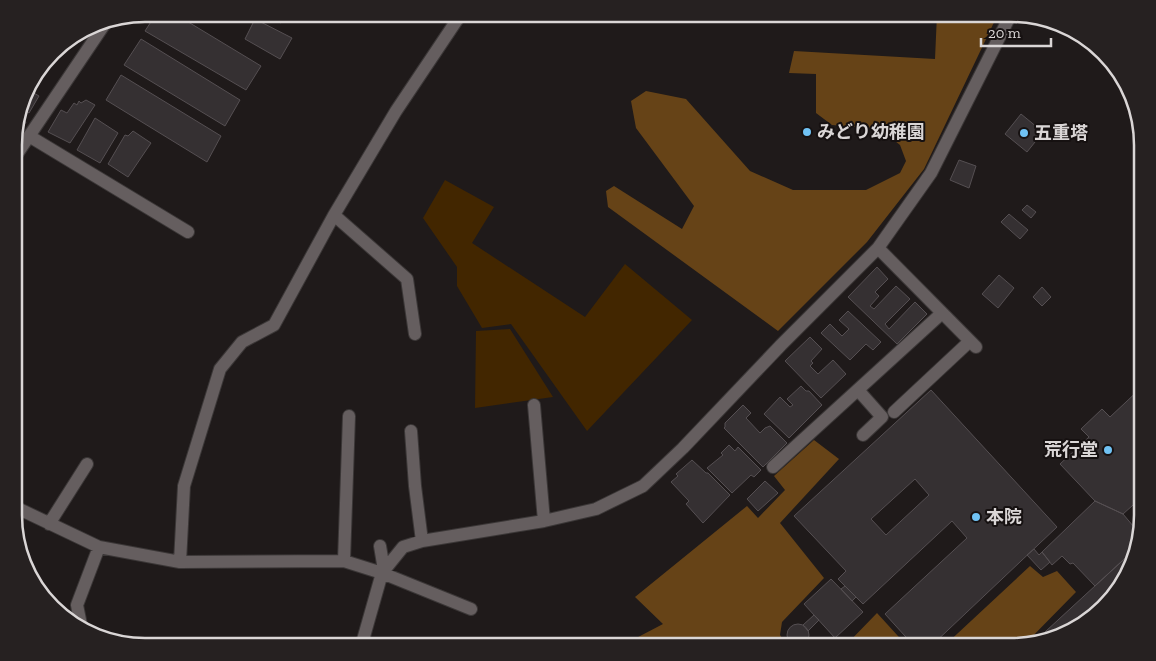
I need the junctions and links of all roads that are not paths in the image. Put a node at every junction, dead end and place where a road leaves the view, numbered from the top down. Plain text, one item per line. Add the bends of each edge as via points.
1 (456, 22) edge
2 (1008, 22) edge
3 (98, 32) edge
4 (29, 136) junction
5 (22, 146) edge
6 (334, 215) junction
7 (188, 232) dead end
8 (878, 248) junction
9 (942, 313) junction
10 (415, 334) dead end
11 (858, 390) junction
12 (534, 405) dead end
13 (894, 412) dead end
14 (349, 416) dead end
15 (411, 431) dead end
16 (863, 435) dead end
17 (87, 464) dead end
18 (773, 467) dead end
19 (22, 511) edge
20 (544, 521) junction
21 (49, 524) junction
22 (422, 541) junction
23 (380, 546) dead end
24 (99, 547) junction
25 (344, 561) junction
26 (180, 562) junction
27 (383, 571) junction
28 (470, 609) dead end
29 (80, 620) edge
30 (364, 638) edge

1 - 6 street
2 - 8 street via 931,173
3 - 4 street
4 - 5 street
4 - 7 street
6 - 10 street via 407,279
6 - 26 street via 274,325 242,342 220,369 184,486
8 - 9 street
8 - 20 street via 643,486 596,509
9 - 11 street
9 - 13 street via 973,344
11 - 16 street via 882,417
11 - 18 street
12 - 20 street
14 - 25 street
15 - 22 street
17 - 21 street
19 - 21 street
20 - 22 street
21 - 24 street
22 - 27 street via 402,547
23 - 27 street
24 - 26 street
24 - 29 street via 78,605
25 - 26 street
25 - 27 street
27 - 28 street
27 - 30 street

